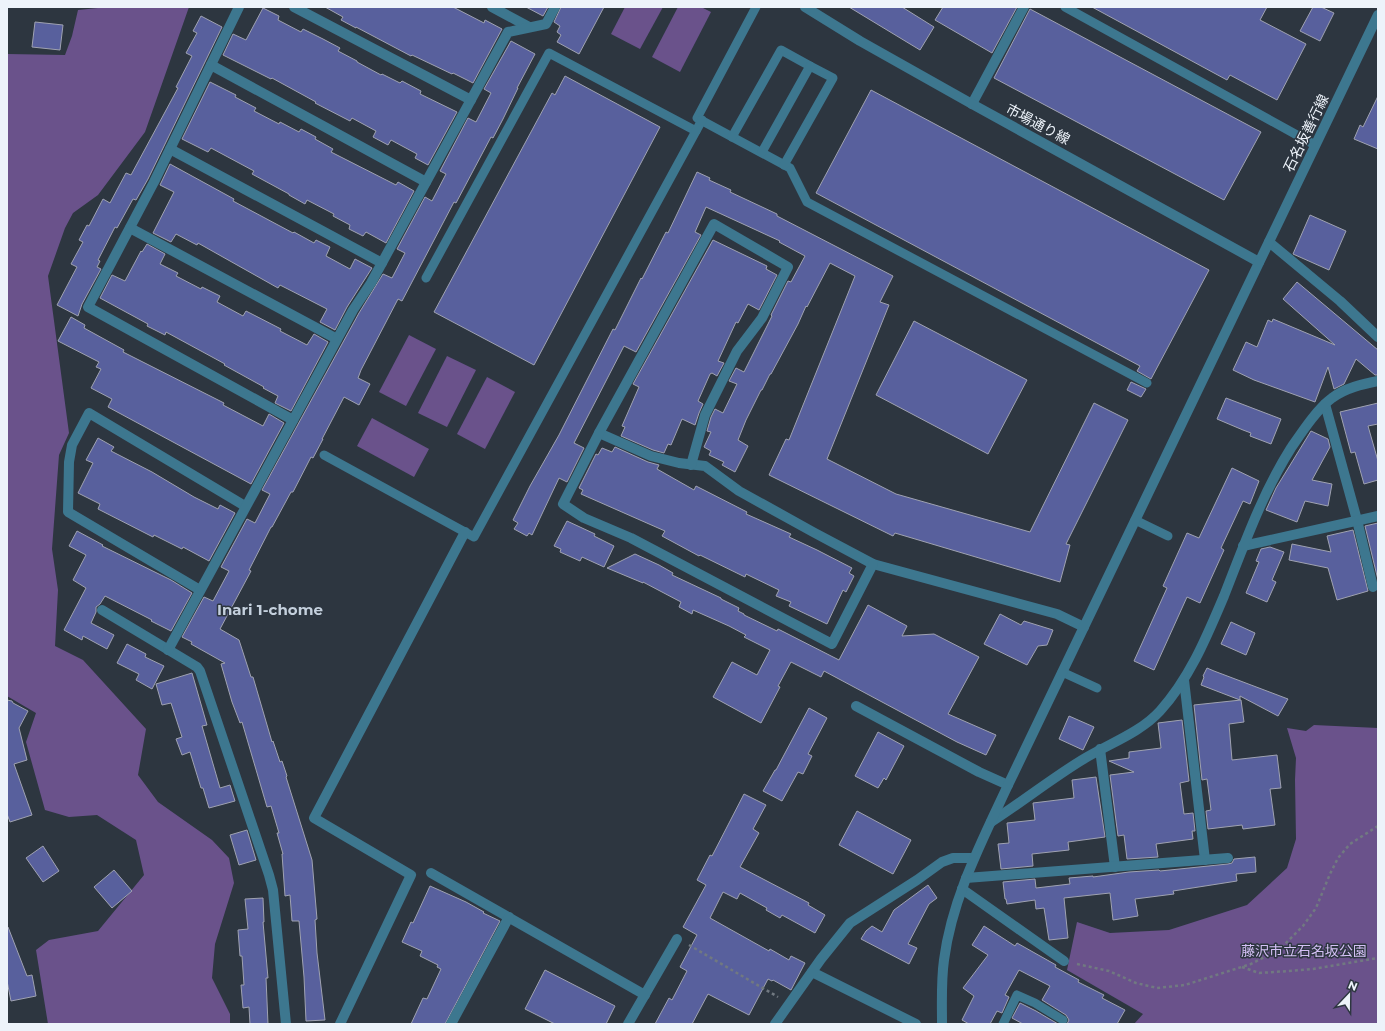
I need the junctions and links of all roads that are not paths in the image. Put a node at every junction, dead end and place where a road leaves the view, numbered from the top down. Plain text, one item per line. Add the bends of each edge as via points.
1 (239, 7) edge
2 (294, 7) edge
3 (492, 7) edge
4 (555, 7) edge
5 (756, 7) edge
6 (805, 7) edge
7 (1024, 7) edge
8 (1065, 7) edge
9 (1378, 15) edge
10 (529, 27) junction
11 (211, 65) junction
12 (810, 66) junction
13 (471, 100) junction
14 (972, 104) junction
15 (702, 120) junction
16 (696, 131) junction
17 (732, 137) junction
18 (1315, 146) junction
19 (170, 149) junction
20 (762, 152) junction
21 (784, 165) junction
22 (426, 182) junction
23 (130, 228) junction
24 (1269, 242) junction
25 (1259, 262) junction
26 (382, 263) junction
27 (426, 278) dead end
28 (1378, 338) edge
29 (337, 339) junction
30 (1378, 381) edge
31 (1147, 383) dead end
32 (1325, 404) junction
33 (293, 420) junction
34 (599, 433) junction
35 (324, 455) dead end
36 (691, 465) junction
37 (245, 506) junction
38 (1378, 516) edge
39 (1135, 520) junction
40 (1358, 520) junction
41 (465, 532) junction
42 (1168, 536) dead end
43 (1243, 546) junction
44 (873, 564) junction
45 (1373, 587) dead end
46 (200, 590) junction
47 (102, 610) dead end
48 (1084, 627) junction
49 (168, 650) junction
50 (1062, 672) junction
51 (1184, 680) junction
52 (1097, 688) dead end
53 (856, 706) dead end
54 (1100, 749) junction
55 (1008, 785) junction
56 (991, 822) junction
57 (974, 858) junction
58 (1228, 858) dead end
59 (1205, 860) junction
60 (1114, 866) junction
61 (431, 873) dead end
62 (966, 878) junction
63 (962, 889) junction
64 (509, 918) junction
65 (677, 939) road end
66 (1064, 961) road end
67 (812, 972) junction
68 (645, 995) junction
69 (1062, 1020) dead end
70 (286, 1024) edge
71 (340, 1024) edge
72 (451, 1024) edge
73 (628, 1024) edge
74 (775, 1024) edge
75 (916, 1024) edge
76 (942, 1024) edge
77 (1003, 1024) edge

1 - 11 street
2 - 13 street
3 - 10 street
4 - 10 street via 546,24
5 - 15 lane via 697,118
6 - 14 street, 市場通り線
7 - 14 street
8 - 18 lane
9 - 18 street, 石名坂善行線
10 - 13 street via 508,32
11 - 19 street
11 - 22 street
12 - 17 lane via 781,50
12 - 20 lane
12 - 21 lane via 833,78
13 - 22 street
14 - 25 street, 市場通り線
15 - 16 lane
15 - 17 lane
16 - 27 lane via 550,53
16 - 41 lane via 474,537
17 - 20 lane
18 - 24 street, 石名坂善行線
19 - 23 street
19 - 26 street
20 - 21 lane
21 - 31 lane via 790,168 807,202
22 - 26 street
23 - 29 street
23 - 33 street via 88,307
24 - 25 street, 石名坂善行線
24 - 28 street via 1340,301
25 - 39 street, 石名坂善行線
26 - 29 street
29 - 33 street
30 - 32 street via 1347,390
32 - 40 street
32 - 43 street via 1278,468
33 - 37 street
34 - 36 street via 651,456
34 - 36 street via 714,224 788,267 762,318 738,351 705,416
34 - 44 street via 563,504 584,518 631,538 832,644
35 - 41 lane
36 - 44 street via 705,466 739,491
37 - 46 street
37 - 46 street via 89,413 72,444 68,512
38 - 40 street
39 - 42 lane
39 - 48 street, 石名坂善行線
40 - 43 street
40 - 45 street
41 - 71 street via 314,818 412,874
43 - 51 street via 1207,637
44 - 48 street via 1058,614
46 - 49 street
47 - 49 street
48 - 50 street, 石名坂善行線
49 - 70 street via 200,671 269,875 273,890
50 - 52 lane
50 - 55 street, 石名坂善行線
51 - 54 street via 1160,711 1143,726
51 - 59 street
53 - 55 street
54 - 56 street
54 - 60 street
55 - 56 street, 石名坂善行線
56 - 57 street, 石名坂善行線
57 - 62 street, 石名坂善行線
57 - 67 street via 953,858 942,862 850,923
58 - 59 street
59 - 60 street
60 - 62 street
61 - 64 street
62 - 63 street, 石名坂善行線
63 - 66 street
63 - 76 street, 石名坂善行線 via 944,960
64 - 68 street
64 - 72 street
65 - 68 street
67 - 74 street
67 - 75 street
68 - 73 street
69 - 77 lane via 1017,995

